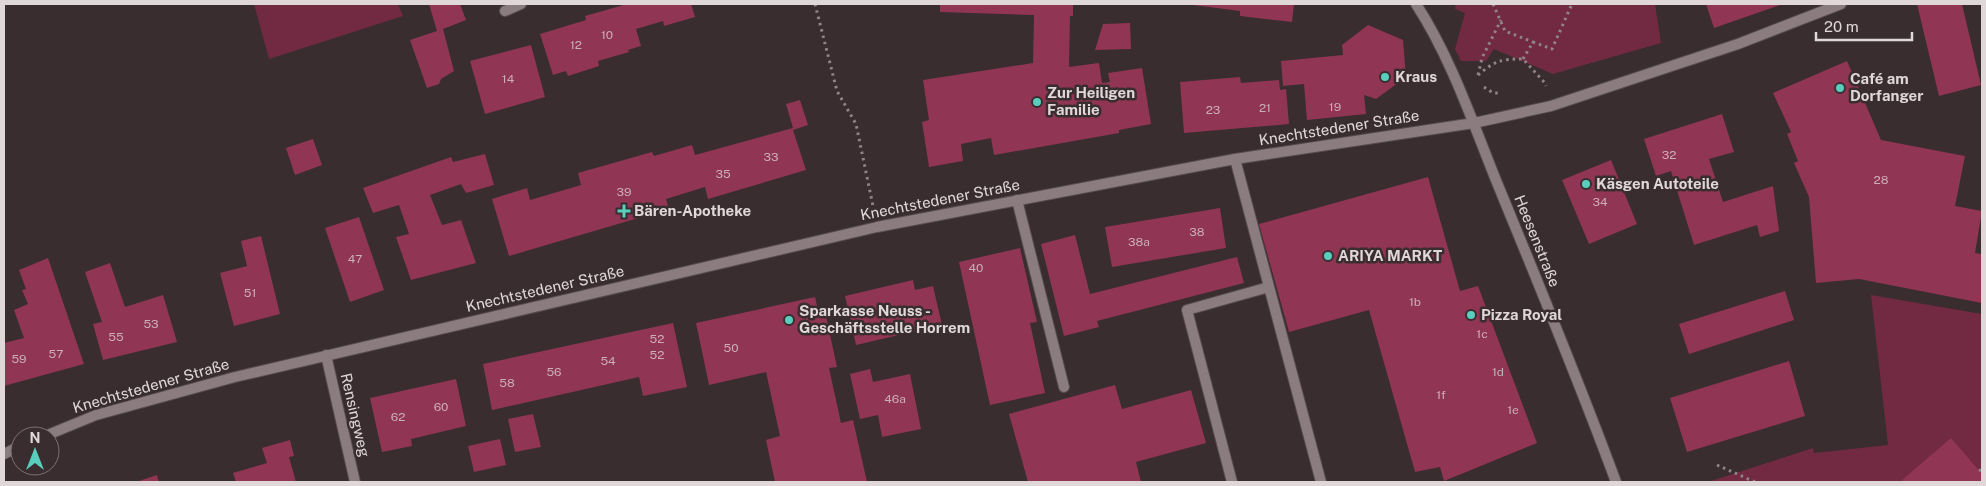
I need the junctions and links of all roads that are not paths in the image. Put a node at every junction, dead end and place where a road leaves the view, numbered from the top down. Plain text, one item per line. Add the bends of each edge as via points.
1 (521, 4) edge
2 (1416, 4) edge
3 (1841, 4) edge
4 (505, 11) dead end
5 (1474, 123) junction
6 (1235, 159) junction
7 (1017, 200) junction
8 (1269, 287) junction
9 (326, 355) junction
10 (1064, 387) dead end
11 (60, 430) edge
12 (355, 482) edge
13 (1232, 482) edge
14 (1321, 482) edge
15 (1616, 482) edge

1 - 4 street
2 - 5 street, Heesenstraße via 1448,62
3 - 5 street, Knechtstedener Straße via 1738,44 1551,106
5 - 6 street, Knechtstedener Straße
5 - 15 street, Heesenstraße
6 - 7 street, Knechtstedener Straße
6 - 8 street
7 - 9 street, Knechtstedener Straße via 877,227
7 - 10 street
8 - 13 street via 1187,310
8 - 14 street
9 - 11 street, Knechtstedener Straße via 96,415
9 - 12 street, Rensingweg

